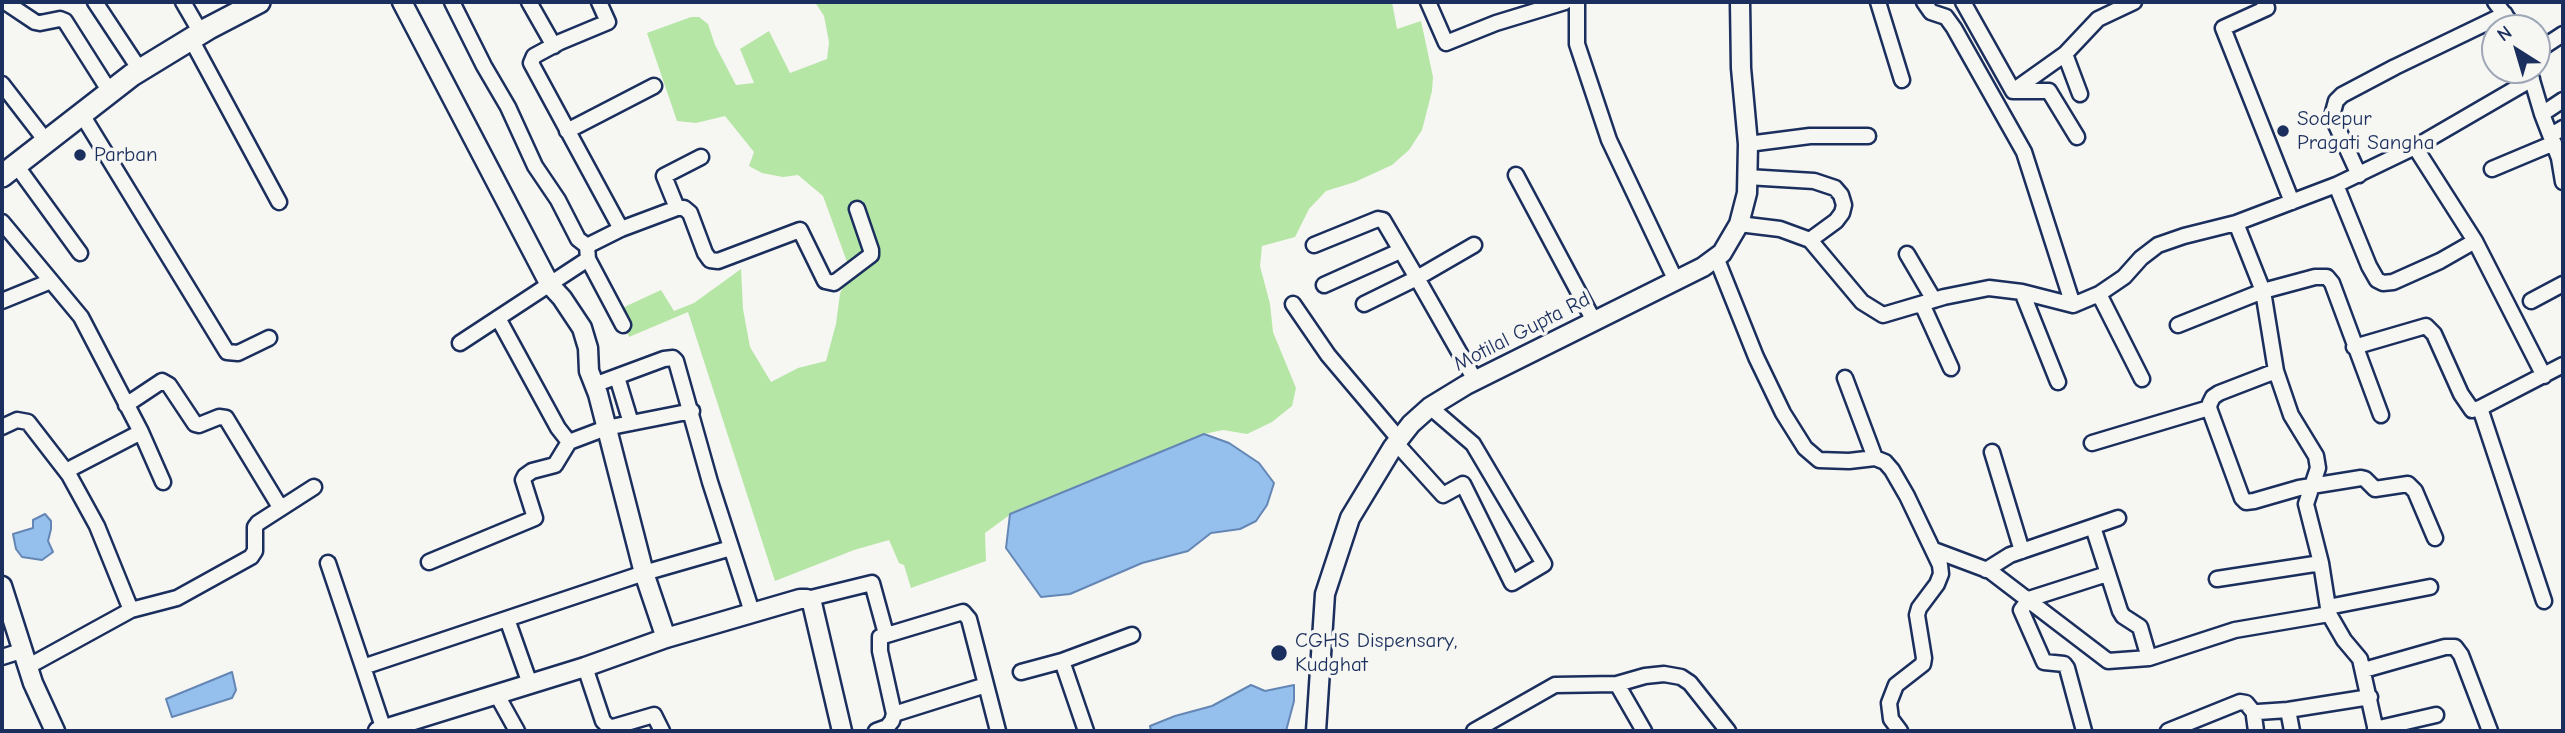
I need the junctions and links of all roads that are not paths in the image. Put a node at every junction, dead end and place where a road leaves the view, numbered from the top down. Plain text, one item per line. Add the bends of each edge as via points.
1 (5, 2) edge
2 (96, 2) edge
3 (183, 2) edge
4 (260, 2) edge
5 (402, 2) edge
6 (452, 2) edge
7 (529, 2) edge
8 (599, 2) edge
9 (1428, 2) edge
10 (1565, 2) edge
11 (1577, 2) edge
12 (1740, 2) edge
13 (1878, 2) edge
14 (1924, 2) edge
15 (1962, 2) edge
16 (2134, 2) edge
17 (2264, 2) edge
18 (2495, 2) edge
19 (2505, 14) edge
20 (2481, 26) edge
21 (196, 36) junction
22 (554, 46) junction
23 (2065, 54) junction
24 (140, 70) junction
25 (1902, 80) dead end
26 (2515, 84) edge
27 (2534, 84) edge
28 (2, 85) edge
29 (654, 86) dead end
30 (2013, 91) junction
31 (110, 92) junction
32 (2080, 94) dead end
33 (2563, 100) edge
34 (81, 113) junction
35 (2542, 114) junction
36 (567, 131) junction
37 (1868, 136) dead end
38 (2556, 136) edge
39 (2077, 137) dead end
40 (46, 141) junction
41 (1748, 144) junction
42 (2415, 147) junction
43 (701, 157) dead end
44 (2561, 159) edge
45 (2492, 169) dead end
46 (9, 170) edge
47 (1516, 175) dead end
48 (2359, 175) junction
49 (1747, 177) junction
50 (2563, 182) edge
51 (2336, 185) junction
52 (279, 202) dead end
53 (2292, 202) junction
54 (677, 208) junction
55 (858, 209) dead end
56 (2, 222) edge
57 (2236, 223) junction
58 (1739, 224) junction
59 (621, 229) junction
60 (1810, 240) junction
61 (2475, 242) junction
62 (1314, 245) dead end
63 (1474, 246) dead end
64 (1400, 251) junction
65 (80, 253) dead end
66 (587, 253) junction
67 (1907, 254) dead end
68 (1716, 257) junction
69 (1417, 278) junction
70 (51, 281) junction
71 (1675, 281) junction
72 (2563, 284) edge
73 (550, 285) junction
74 (1324, 285) dead end
75 (2263, 291) junction
76 (2022, 292) junction
77 (2099, 294) junction
78 (2, 301) edge
79 (2531, 301) dead end
80 (1928, 302) junction
81 (1293, 304) dead end
82 (1364, 304) dead end
83 (2073, 305) junction
84 (498, 318) junction
85 (1594, 321) junction
86 (623, 325) dead end
87 (2178, 325) dead end
88 (269, 338) dead end
89 (460, 343) dead end
90 (2354, 347) junction
91 (2563, 365) edge
92 (1951, 368) dead end
93 (2276, 371) junction
94 (2544, 376) junction
95 (617, 377) junction
96 (1845, 378) dead end
97 (2142, 379) dead end
98 (1475, 380) junction
99 (2058, 382) dead end
100 (594, 385) junction
101 (126, 405) junction
102 (1430, 407) junction
103 (2209, 408) junction
104 (2480, 408) junction
105 (692, 411) junction
106 (2381, 415) dead end
107 (631, 423) junction
108 (2, 427) edge
109 (606, 428) junction
110 (141, 432) junction
111 (1398, 441) junction
112 (569, 442) junction
113 (2092, 443) dead end
114 (1992, 452) dead end
115 (1875, 458) junction
116 (66, 471) junction
117 (163, 482) dead end
118 (314, 486) dead end
119 (2312, 488) junction
120 (280, 507) junction
121 (2118, 518) dead end
122 (2092, 527) junction
123 (2435, 538) dead end
124 (731, 548) junction
125 (1934, 550) junction
126 (2022, 551) junction
127 (429, 562) dead end
128 (328, 563) dead end
129 (2321, 563) junction
130 (1986, 570) junction
131 (644, 573) junction
132 (2107, 574) junction
133 (2217, 579) dead end
134 (2, 586) edge
135 (2430, 587) dead end
136 (807, 599) junction
137 (2029, 599) junction
138 (2544, 601) dead end
139 (131, 610) junction
140 (2328, 611) junction
141 (752, 612) junction
142 (507, 619) junction
143 (886, 634) junction
144 (1132, 635) dead end
145 (666, 638) junction
146 (2, 657) edge
147 (2149, 657) junction
148 (26, 658) junction
149 (1062, 661) junction
150 (363, 667) junction
151 (585, 667) junction
152 (2364, 670) junction
153 (1021, 672) dead end
154 (530, 684) junction
155 (1617, 684) junction
156 (986, 685) junction
157 (497, 695) junction
158 (2370, 697) junction
159 (2288, 710) junction
160 (2255, 714) junction
161 (894, 715) junction
162 (2435, 715) dead end
163 (381, 730) edge
164 (2376, 730) edge
165 (55, 731) edge
166 (517, 731) edge
167 (662, 731) edge
168 (842, 731) edge
169 (876, 731) edge
170 (998, 731) edge
171 (1086, 731) edge
172 (1316, 731) edge
173 (1474, 731) edge
174 (1644, 731) edge
175 (1728, 731) edge
176 (1900, 731) edge
177 (2084, 731) edge
178 (2168, 731) edge
179 (2256, 731) edge
180 (2292, 731) edge
181 (2490, 731) edge

1 - 31 street via 35,22 65,21
2 - 24 street
3 - 21 street
4 - 21 main road
5 - 73 street
6 - 66 street via 535,166
7 - 22 street
8 - 22 street via 608,22
9 - 10 street via 1446,43
11 - 71 street via 1577,44 1609,140
12 - 41 street, Motilal Gupta Rd
13 - 25 street
14 - 83 street via 1954,28 2024,152
15 - 30 street
16 - 23 street via 2098,19
17 - 53 street via 2267,8 2223,28
18 - 19 street
20 - 48 street via 2336,101 2332,116
21 - 24 main road
21 - 52 street
22 - 36 street via 534,55 531,63
23 - 30 street
23 - 32 street
24 - 31 main road
26 - 42 street
27 - 35 street
28 - 40 street
29 - 36 street
30 - 39 street via 2049,91
31 - 34 main road
33 - 35 street
34 - 40 main road
34 - 88 street via 227,352 238,353
35 - 38 street
36 - 59 street
37 - 41 street
38 - 44 street
38 - 45 street
40 - 46 main road
41 - 49 street, Motilal Gupta Rd
42 - 48 street
42 - 61 street
43 - 54 street via 664,176
44 - 50 street
46 - 65 street
47 - 85 street
48 - 51 street
49 - 58 street, Motilal Gupta Rd
49 - 60 street via 1814,181 1835,188 1844,205 1842,213
51 - 53 street
51 - 61 street via 2376,280 2383,283
53 - 57 street
54 - 55 street via 690,213 710,260 800,230 816,267 829,283 871,256
54 - 59 street
56 - 70 street
57 - 75 street
57 - 77 street via 2158,245
58 - 60 street via 1780,229
58 - 68 street, Motilal Gupta Rd
59 - 66 street
60 - 80 street via 1870,309 1882,314
61 - 94 street
62 - 64 street via 1380,219
63 - 69 street
64 - 69 street
64 - 74 street
66 - 73 street
66 - 86 street
67 - 80 street
68 - 71 street, Motilal Gupta Rd
68 - 115 street via 1756,357 1805,448 1819,460
69 - 82 street
69 - 98 street
70 - 78 street
70 - 101 street via 81,317
71 - 85 street, Motilal Gupta Rd
72 - 79 street
73 - 84 street
73 - 100 street via 582,328
75 - 87 street
75 - 90 street via 2315,276 2327,277
75 - 93 street
76 - 80 street via 1989,288
76 - 83 street
76 - 99 street
77 - 83 street
77 - 97 street
80 - 92 street
81 - 111 street
84 - 89 street
84 - 112 street
85 - 98 street, Motilal Gupta Rd
90 - 104 street via 2426,326 2466,404 2472,410
90 - 106 street
91 - 94 street
93 - 103 street via 2219,393
93 - 119 street via 2291,415 2316,456
94 - 104 street
95 - 100 street
95 - 105 street via 673,358
95 - 107 street
96 - 115 street
98 - 102 street, Motilal Gupta Rd
100 - 109 street
101 - 110 street
101 - 120 street via 162,381 195,424 223,416
102 - 111 street, Motilal Gupta Rd
102 - 111 street via 1474,444 1544,564 1512,583 1463,484 1443,495
103 - 113 street
103 - 119 street via 2246,502
104 - 138 street
105 - 107 street
105 - 124 street
107 - 109 street
108 - 116 street via 17,420 28,422
109 - 112 street
109 - 131 street
110 - 116 street
110 - 117 street
111 - 172 street, Motilal Gupta Rd via 1350,518 1325,594
112 - 127 street via 555,465 524,476 535,518
114 - 126 street
115 - 125 street via 1892,470
116 - 139 street via 97,526
118 - 120 street
119 - 123 street via 2361,478 2375,489 2408,484
119 - 129 street via 2306,504
120 - 139 street via 255,527 251,556 177,598
121 - 122 street
122 - 126 street
122 - 132 street
124 - 131 street
124 - 141 street
125 - 130 street
125 - 176 street via 1941,574 1917,615 1923,664 1896,685 1889,703 1891,719
126 - 130 street
128 - 150 street
129 - 133 street
129 - 140 street
130 - 137 street
131 - 142 street
131 - 145 street
132 - 137 street
132 - 147 street via 2123,616 2140,627
134 - 148 street
135 - 140 street
136 - 141 street
136 - 143 street via 872,583
136 - 168 street via 812,603
137 - 147 street via 2108,661
137 - 177 street via 2022,614 2044,662 2067,668
139 - 148 street
140 - 147 street via 2235,630
140 - 152 street
141 - 145 street
142 - 150 street
142 - 154 street
143 - 156 street via 963,612
143 - 161 street via 879,642
144 - 149 street
145 - 151 street
146 - 148 street
148 - 165 street
149 - 153 street
149 - 171 street
150 - 163 street
151 - 154 street
151 - 167 street via 608,726 654,715
152 - 158 street
152 - 181 street via 2455,647
154 - 157 street
155 - 173 street via 1555,685
155 - 174 street
155 - 175 street via 1655,675 1681,677 1690,682
156 - 161 street
156 - 170 street
157 - 163 street
157 - 166 street
158 - 159 street
158 - 164 street
159 - 160 street
159 - 180 street
160 - 178 street via 2240,702
160 - 179 street
161 - 169 street via 887,727
162 - 164 street

